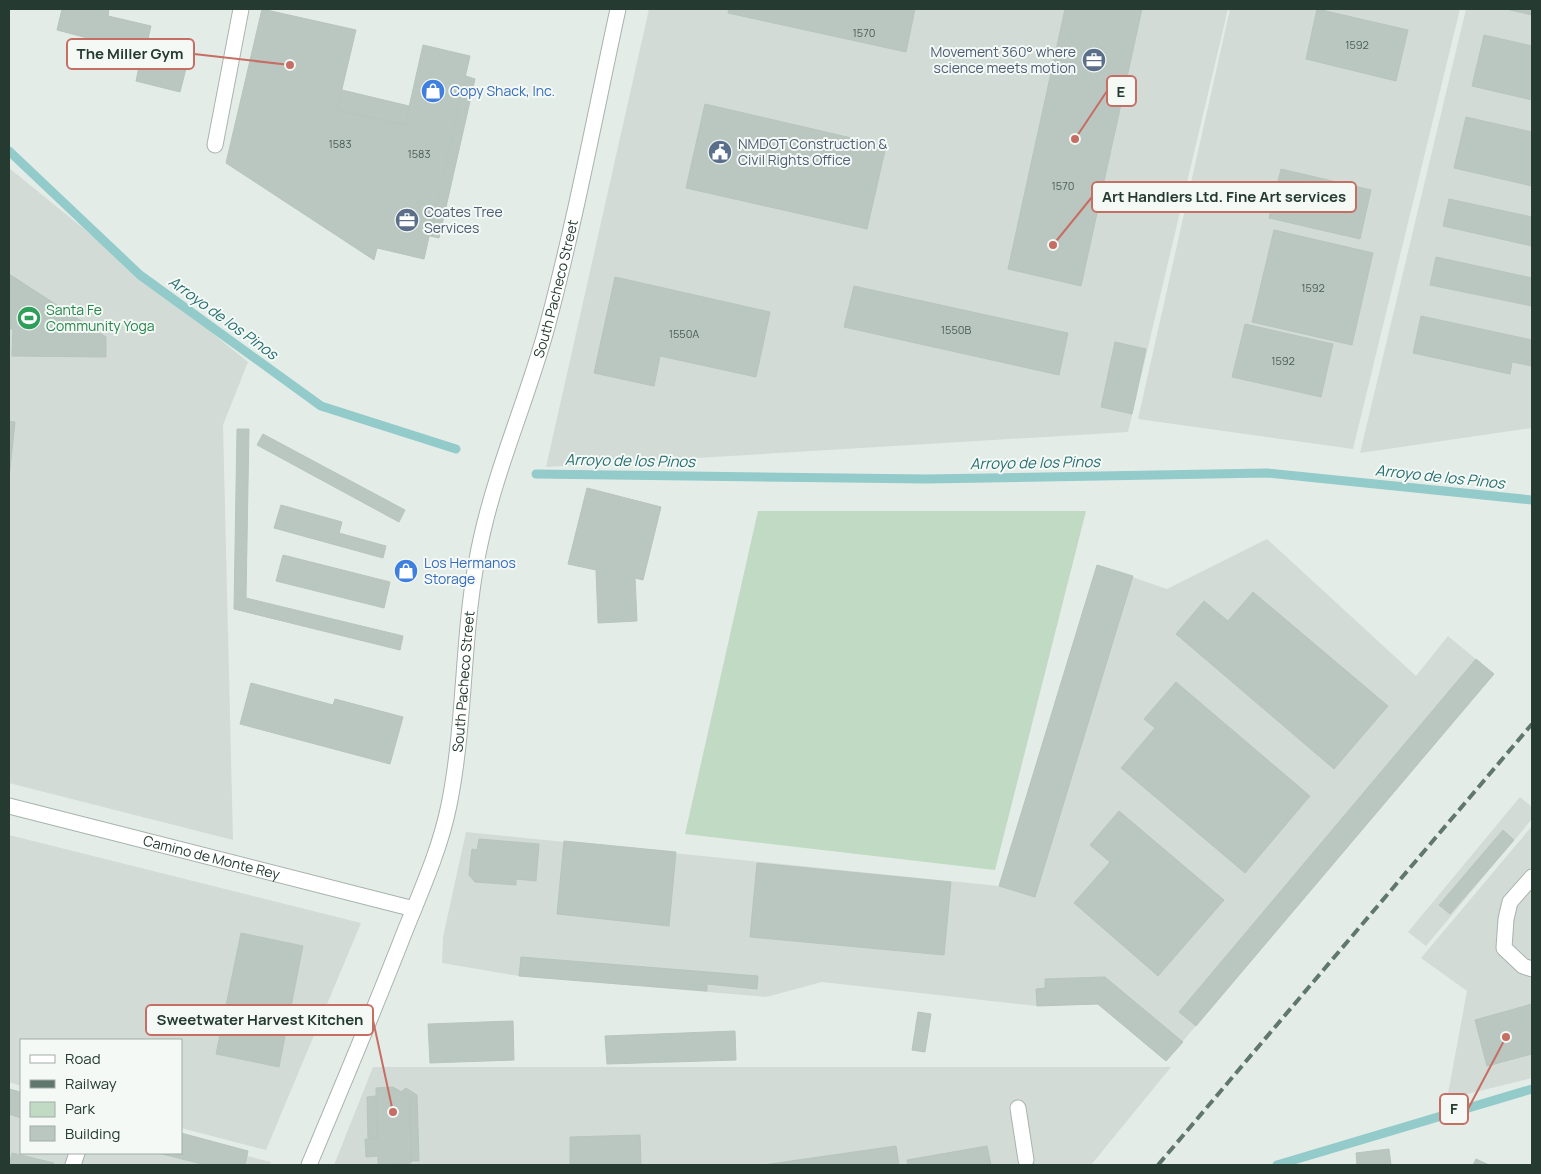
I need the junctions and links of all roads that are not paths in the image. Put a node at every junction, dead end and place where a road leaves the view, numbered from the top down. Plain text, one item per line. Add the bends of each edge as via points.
1 (241, 9) edge
2 (618, 9) edge
3 (215, 146) dead end
4 (9, 806) edge
5 (1532, 876) edge
6 (414, 909) junction
7 (1532, 969) edge
8 (1018, 1108) dead end
9 (1026, 1160) dead end
10 (309, 1165) edge

1 - 3 street
2 - 6 street, South Pacheco Street via 576,210 548,322 488,510 477,556 449,805 440,842
4 - 6 street, Camino de Monte Rey
5 - 7 street via 1510,902 1504,948 1523,966
6 - 10 street, South Pacheco Street
8 - 9 street

